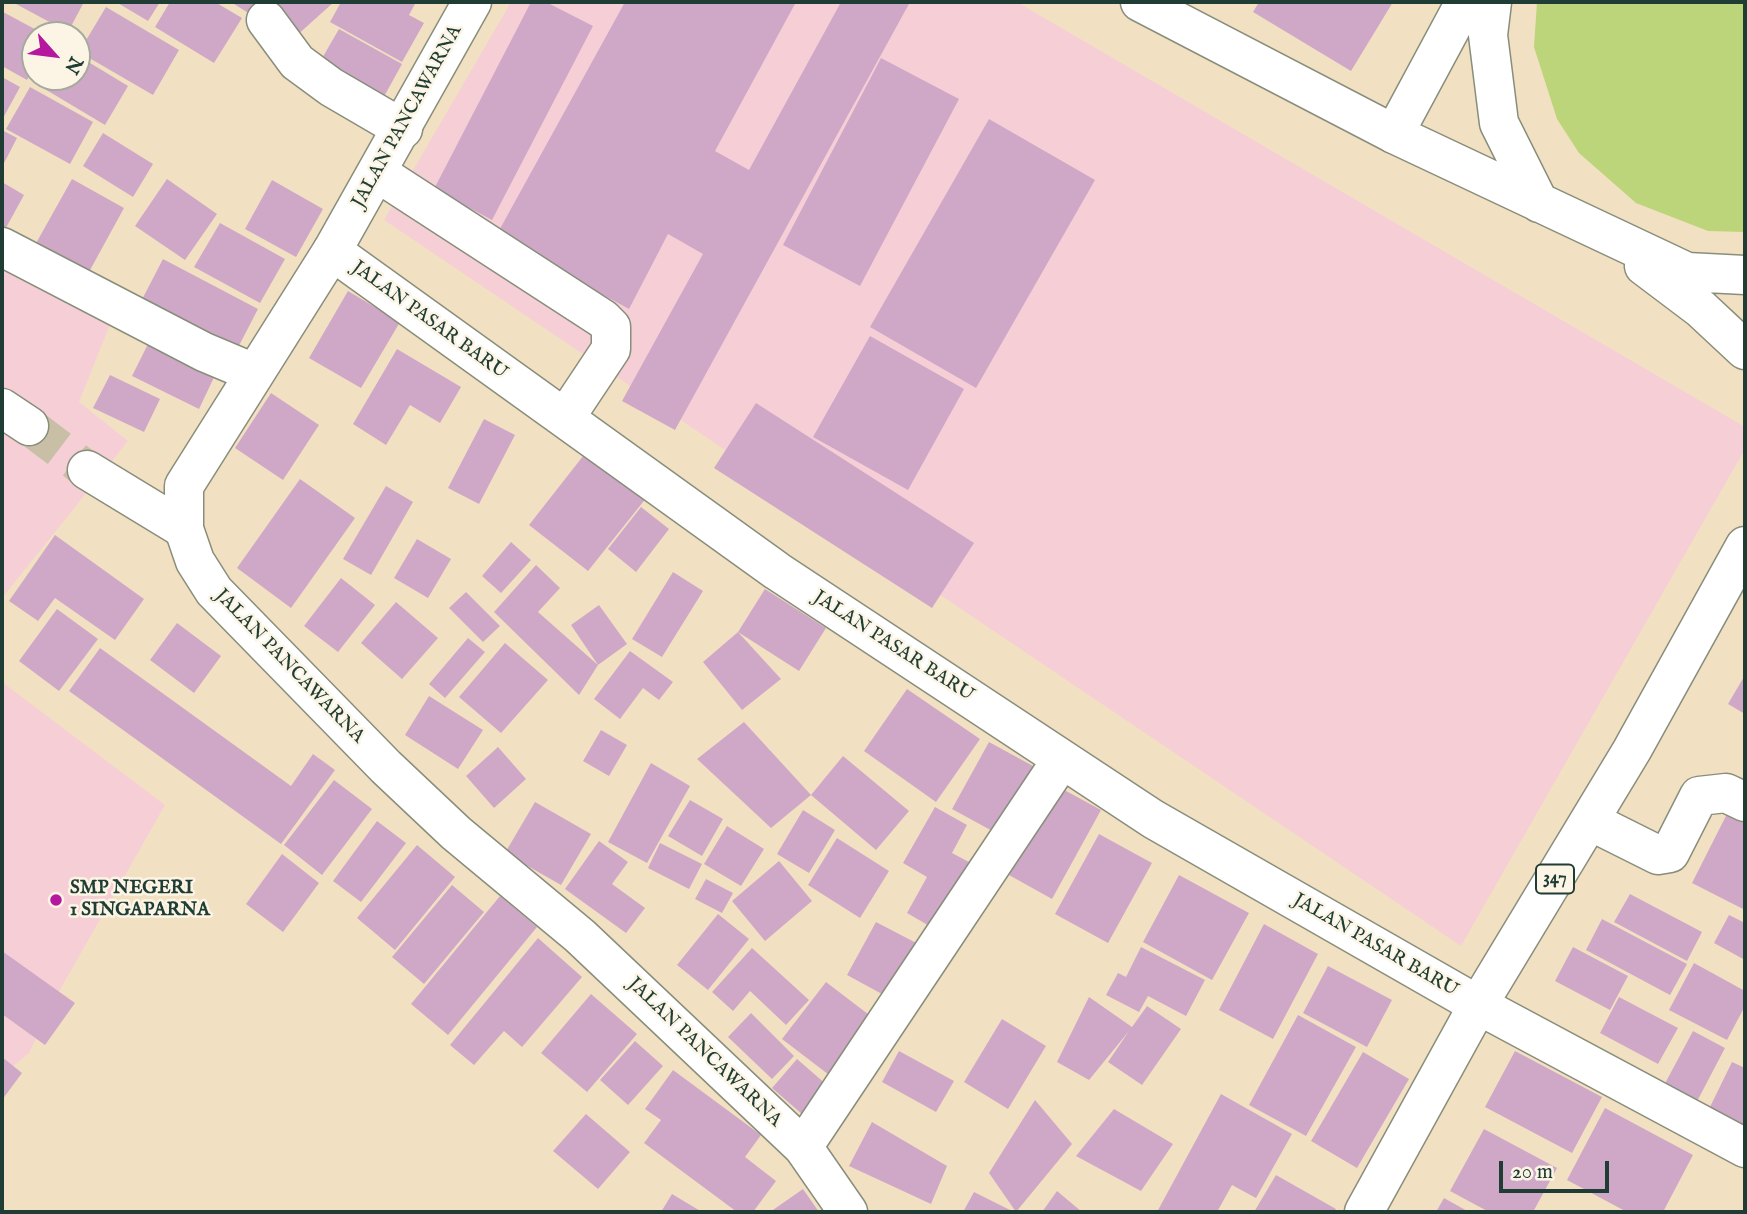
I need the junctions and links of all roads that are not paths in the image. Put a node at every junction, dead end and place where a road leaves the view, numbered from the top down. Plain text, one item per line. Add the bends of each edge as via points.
1 (472, 2) edge
2 (1140, 2) edge
3 (1465, 2) edge
4 (1492, 2) edge
5 (266, 20) dead end
6 (403, 129) junction
7 (1394, 134) junction
8 (378, 173) junction
9 (1539, 203) junction
10 (1599, 232) junction
11 (2, 247) edge
12 (332, 251) junction
13 (1745, 275) edge
14 (1745, 350) edge
15 (254, 373) junction
16 (565, 418) junction
17 (87, 470) tunnel mouth
18 (184, 529) junction
19 (1745, 546) edge
20 (1062, 759) junction
21 (1745, 802) edge
22 (1590, 821) junction
23 (1478, 1005) junction
24 (803, 1147) junction
25 (1745, 1148) edge
26 (848, 1212) edge
27 (1364, 1212) edge

1 - 6 main road, JALAN PANCAWARNA
2 - 7 main road
3 - 7 main road
4 - 9 main road via 1488,35 1499,123
5 - 6 main road via 297,62
6 - 8 main road, JALAN PANCAWARNA
7 - 9 main road
8 - 12 main road, JALAN PANCAWARNA
8 - 16 main road via 611,327 611,349
9 - 10 main road
10 - 13 main road via 1687,272
10 - 14 main road via 1700,309
11 - 15 main road via 204,352
12 - 15 main road, JALAN PANCAWARNA
12 - 16 main road, JALAN PASAR BARU
15 - 18 main road, JALAN PANCAWARNA via 184,486
16 - 20 main road, JALAN PASAR BARU via 777,571
17 - 18 main road
18 - 24 main road, JALAN PANCAWARNA via 195,561 214,591 386,768 580,936
19 - 22 main road, 347
20 - 23 main road, JALAN PASAR BARU via 1153,818
20 - 24 main road
21 - 22 main road via 1726,793 1699,796 1671,853 1658,855
22 - 23 main road, 347
23 - 25 main road, JALAN PASAR BARU
23 - 27 main road, 347
24 - 26 main road, JALAN PANCAWARNA

